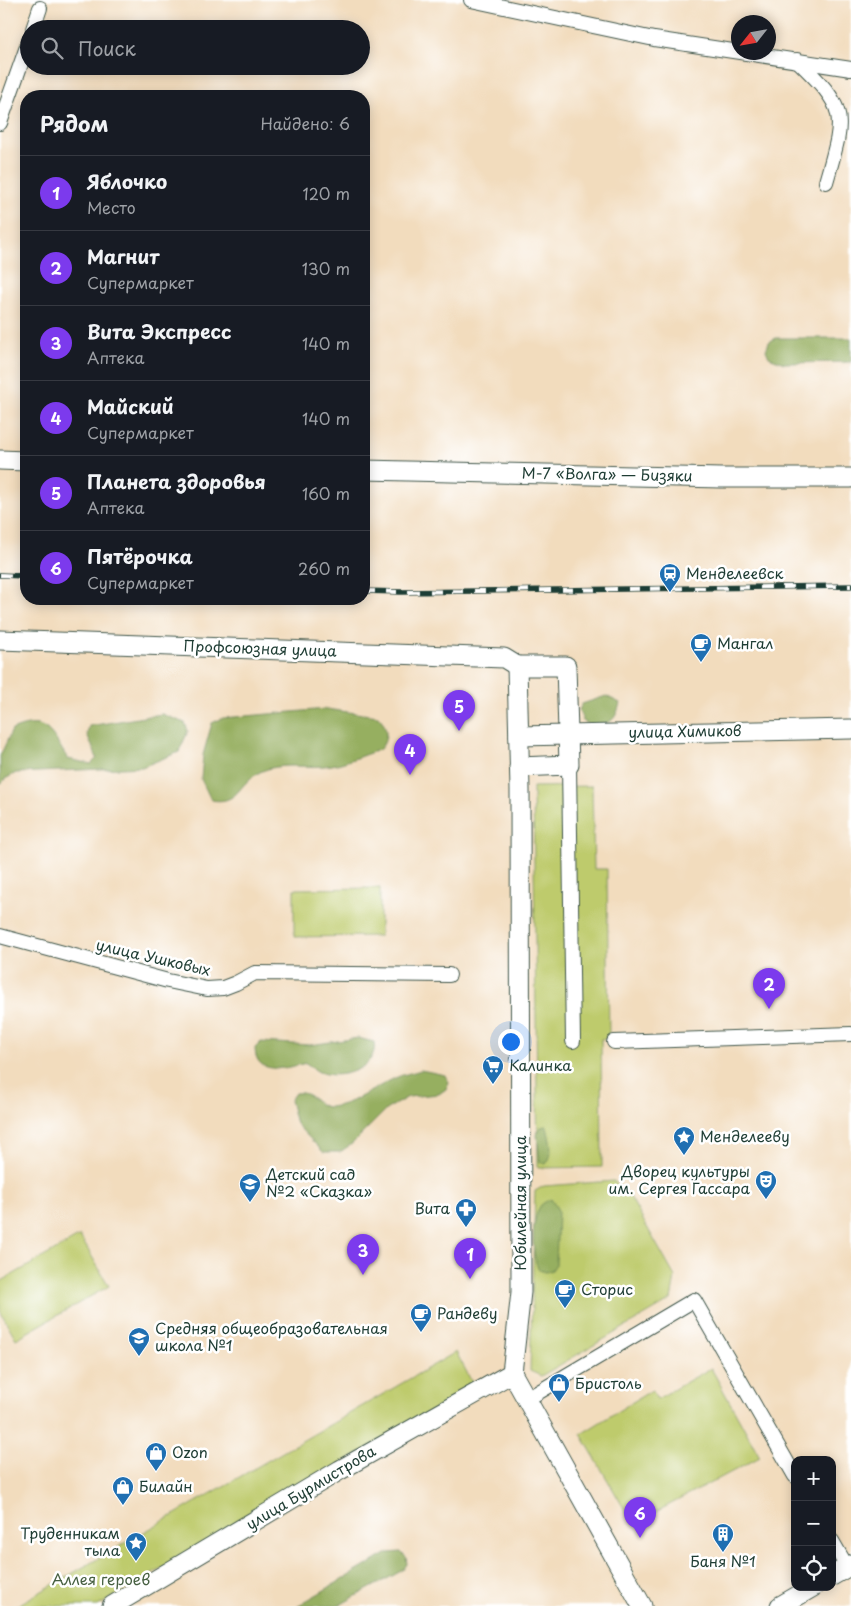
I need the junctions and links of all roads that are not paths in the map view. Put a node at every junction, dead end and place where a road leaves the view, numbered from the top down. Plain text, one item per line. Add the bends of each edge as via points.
1 (471, 0) edge
2 (503, 4) edge
3 (40, 8) dead end
4 (36, 20) edge
5 (797, 60) junction
6 (20, 66) edge
7 (851, 69) edge
8 (0, 123) edge
9 (826, 182) dead end
10 (0, 460) edge
11 (20, 460) edge
12 (370, 470) edge
13 (851, 478) edge
14 (0, 640) edge
15 (517, 666) junction
16 (851, 729) edge
17 (567, 735) junction
18 (518, 736) junction
19 (569, 765) junction
20 (519, 767) junction
21 (0, 936) edge
22 (449, 975) dead end
23 (851, 1034) edge
24 (573, 1041) dead end
25 (614, 1042) dead end
26 (512, 1373) junction
27 (527, 1399) junction
28 (791, 1469) edge
29 (834, 1546) edge
30 (844, 1569) edge
31 (806, 1591) edge
32 (112, 1606) edge
33 (642, 1606) edge
34 (780, 1606) edge

1 - 2 street
2 - 5 street via 654,39
3 - 4 street
5 - 7 street
5 - 9 street via 830,94 839,116 838,136
6 - 8 street
10 - 11 main road
12 - 13 main road, М-7 «Волга» — Бизяки
14 - 15 main road, Профсоюзная улица via 504,658
15 - 17 main road via 566,666
15 - 18 main road, Юбилейная улица
16 - 17 main road, улица Химиков
17 - 18 main road, улица Химиков
17 - 19 main road
18 - 20 main road, Юбилейная улица
19 - 20 main road
19 - 24 street
20 - 26 main road, Юбилейная улица via 521,1292
21 - 22 street, улица Ушковых via 207,989 236,984 255,973
23 - 25 street
26 - 27 main road
26 - 32 main road, улица Бурмистрова via 340,1470
27 - 28 street via 694,1300
27 - 33 main road
29 - 30 street
31 - 34 main road

